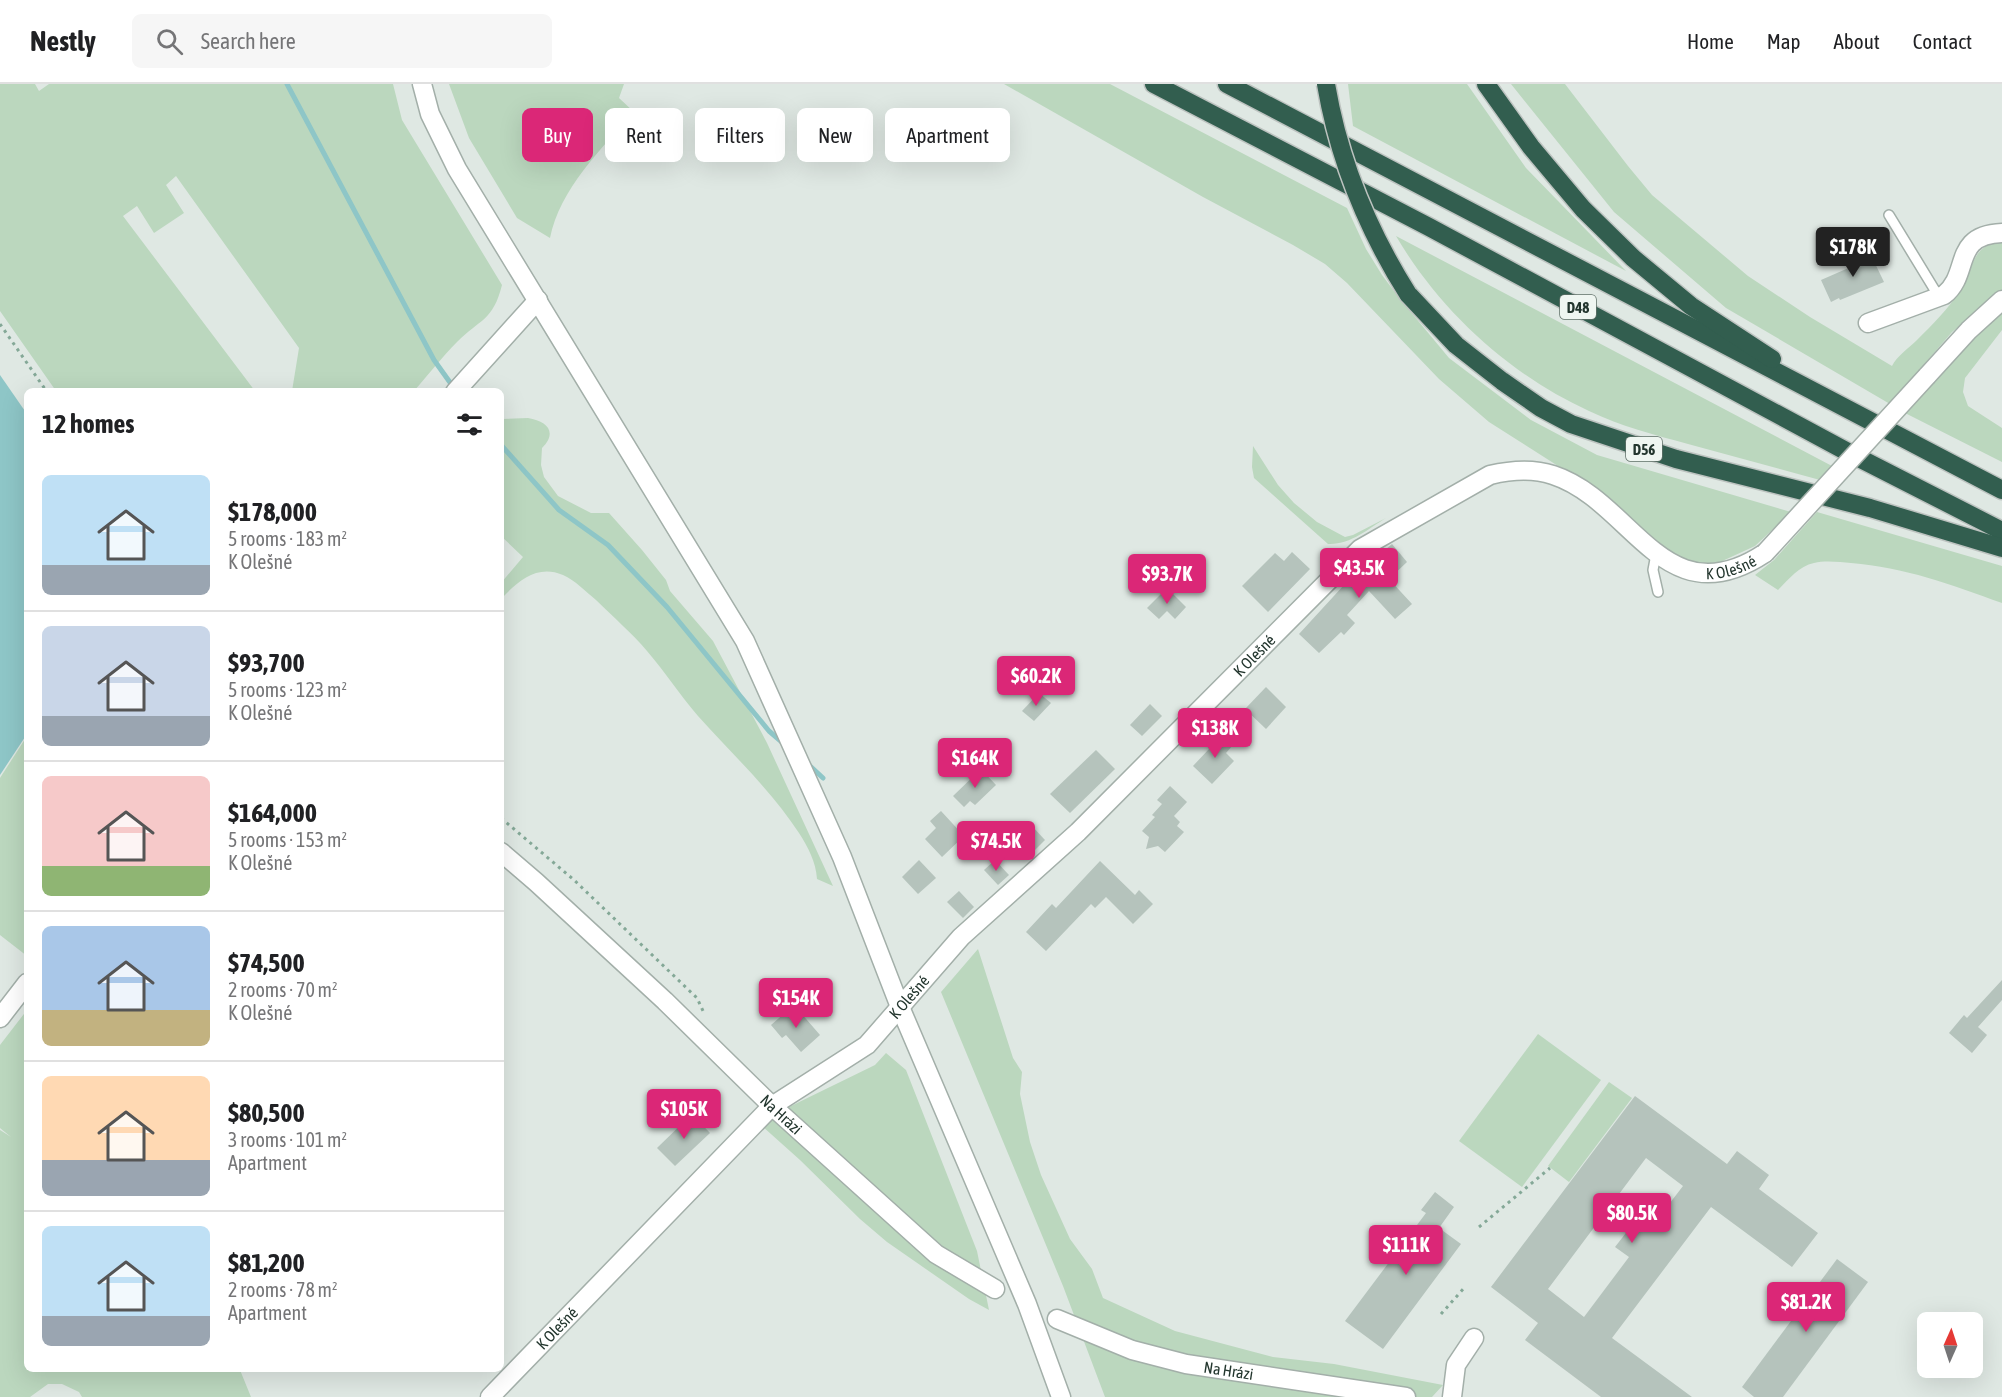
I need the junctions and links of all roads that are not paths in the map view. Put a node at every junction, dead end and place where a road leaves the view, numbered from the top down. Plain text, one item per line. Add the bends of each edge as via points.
1 (422, 84) edge
2 (1154, 84) edge
3 (1227, 84) edge
4 (1326, 84) edge
5 (1486, 84) edge
6 (1889, 215) dead end
7 (2002, 233) edge
8 (1939, 297) junction
9 (538, 300) junction
10 (2002, 300) edge
11 (1868, 323) dead end
12 (459, 387) edge
13 (1868, 421) junction
14 (2002, 490) edge
15 (2002, 531) edge
16 (2002, 548) edge
17 (1656, 554) junction
18 (1658, 592) dead end
19 (504, 855) edge
20 (24, 987) edge
21 (900, 1007) junction
22 (0, 1018) edge
23 (772, 1106) junction
24 (995, 1289) dead end
25 (1057, 1319) dead end
26 (1474, 1338) dead end
27 (490, 1397) edge
28 (1061, 1397) edge
29 (1406, 1397) edge
30 (1452, 1397) edge

1 - 9 street via 430,114 457,169
2 - 15 highway, D48
3 - 13 highway, D48
4 - 16 highway, D56, bridge via 1338,139 1359,204 1408,294 1456,345 1541,408 1599,435 1676,459 1870,508
5 - 13 highway via 1582,209 1633,258 1691,306
6 - 8 lane
7 - 8 street via 1984,236 1968,247 1953,285
8 - 11 street
9 - 12 street
9 - 21 street via 745,641 842,858
10 - 17 street, K Olešné, bridge via 1765,553 1742,566 1703,572 1678,567
13 - 14 highway, D48
17 - 18 lane via 1653,570
17 - 21 street, K Olešné via 1578,488 1554,475 1525,470 1490,475 1360,549 1078,832 962,937
19 - 23 street, Na Hrázi via 656,993
20 - 22 street
21 - 23 street, K Olešné via 867,1045
21 - 28 street via 1026,1304
23 - 24 street, Na Hrázi via 936,1254
23 - 27 street, K Olešné
25 - 29 street, Na Hrázi via 1132,1350 1186,1364
26 - 30 street via 1456,1365

